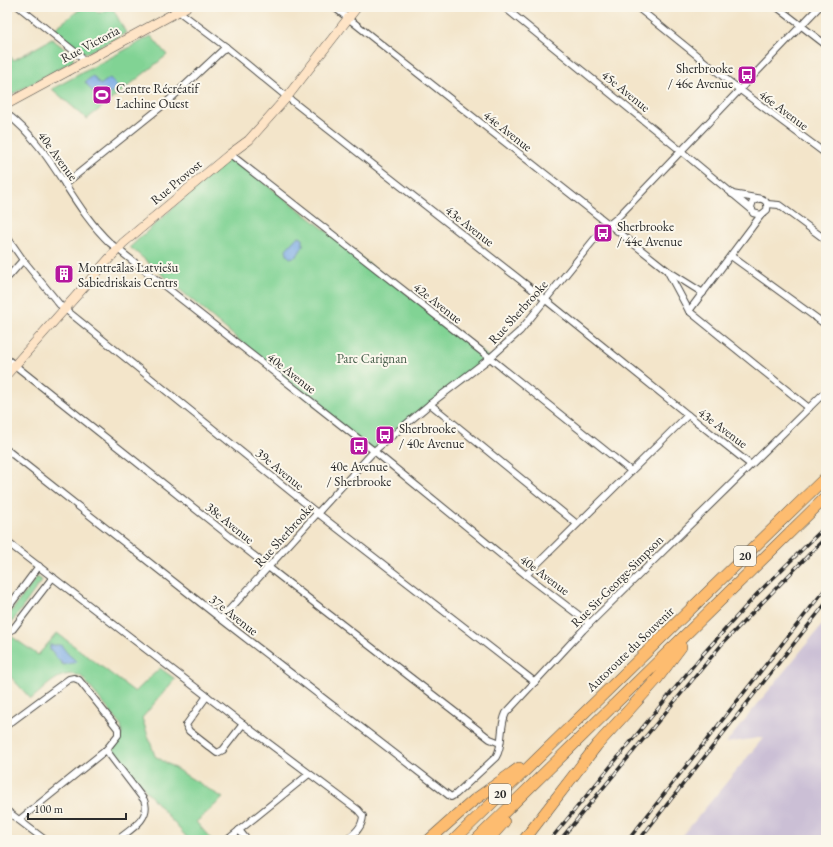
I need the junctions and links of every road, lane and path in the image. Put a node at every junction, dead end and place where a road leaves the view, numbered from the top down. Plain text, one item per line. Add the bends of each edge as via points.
1 (19, 7) edge
2 (334, 7) edge
3 (357, 7) edge
4 (504, 7) edge
5 (637, 7) edge
6 (777, 7) edge
7 (819, 7) edge
8 (180, 8) edge
9 (348, 18) junction
10 (801, 26) junction
11 (826, 45) edge
12 (226, 47) junction
13 (85, 62) junction
14 (740, 90) junction
15 (286, 97) junction
16 (7, 104) edge
17 (7, 114) edge
18 (681, 151) junction
19 (230, 154) junction
20 (826, 154) edge
21 (66, 184) junction
22 (732, 194) junction
23 (759, 199) junction
24 (767, 204) junction
25 (752, 210) junction
26 (761, 215) junction
27 (609, 224) junction
28 (7, 237) edge
29 (826, 240) edge
30 (117, 249) junction
31 (731, 256) junction
32 (23, 260) junction
33 (668, 271) junction
34 (9, 276) dead end
35 (703, 293) junction
36 (546, 300) junction
37 (65, 308) junction
38 (689, 311) junction
39 (826, 325) edge
40 (490, 358) junction
41 (7, 359) edge
42 (15, 366) junction
43 (7, 374) edge
44 (826, 391) edge
45 (430, 404) junction
46 (809, 408) junction
47 (688, 416) junction
48 (7, 450) edge
49 (374, 451) junction
50 (752, 464) junction
51 (631, 471) junction
52 (826, 477) edge
53 (826, 498) edge
54 (318, 513) junction
55 (577, 524) junction
56 (7, 542) edge
57 (39, 566) junction
58 (269, 568) junction
59 (526, 575) junction
60 (53, 577) junction
61 (7, 609) edge
62 (706, 615) junction
63 (221, 619) junction
64 (589, 623) junction
65 (7, 632) edge
66 (535, 682) junction
67 (206, 696) junction
68 (243, 724) junction
69 (7, 725) edge
70 (500, 743) junction
71 (547, 748) junction
72 (106, 750) junction
73 (554, 764) junction
74 (309, 774) junction
75 (448, 796) joint
76 (7, 811) edge
77 (19, 820) junction
78 (240, 830) junction
79 (45, 840) edge
80 (117, 840) edge
81 (227, 840) edge
82 (247, 840) edge
83 (346, 840) edge
84 (429, 840) edge
85 (454, 840) edge
86 (476, 840) edge
87 (488, 840) edge
88 (524, 840) edge

1 - 13 street
2 - 9 street, 44e Avenue
3 - 9 street, Rue Provost
4 - 18 street, 45e Avenue
5 - 14 street, 46e Avenue
6 - 10 street
7 - 10 street, Rue Sherbrooke
8 - 12 street, 43e Avenue
8 - 13 street, Rue Victoria
9 - 15 street, Rue Provost
9 - 27 street, 44e Avenue
10 - 11 street
10 - 14 street, Rue Sherbrooke
12 - 15 street, 43e Avenue
12 - 21 street via 166,103
13 - 16 street, Rue Victoria
14 - 18 street, Rue Sherbrooke
14 - 20 street, 46e Avenue
15 - 19 street, Rue Provost via 249,140
15 - 36 street, 43e Avenue
17 - 21 street, 40e Avenue via 36,142
18 - 22 street, 45e Avenue
18 - 27 street, Rue Sherbrooke
19 - 30 street, Rue Provost
19 - 40 street, 42e Avenue
21 - 30 street, 40e Avenue via 93,225
22 - 23 street, 45e Avenue
22 - 25 street, 45e Avenue
23 - 24 street
23 - 25 street via 753,201
24 - 26 street via 766,212
24 - 29 street via 779,205
25 - 26 street
26 - 31 street
27 - 33 street, 44e Avenue
27 - 36 street, Rue Sherbrooke
28 - 32 street, 39e Avenue
30 - 37 street, Rue Provost
30 - 49 street, 40e Avenue
31 - 35 street
31 - 39 street
32 - 34 street
32 - 37 street, 39e Avenue
33 - 35 street, 44e Avenue
33 - 38 street, 44e Avenue
35 - 38 street
36 - 40 street, Rue Sherbrooke via 520,331
36 - 47 street, 43e Avenue
37 - 42 street, Rue Provost
37 - 54 street, 39e Avenue
38 - 46 street, 44e Avenue
40 - 45 street, Rue Sherbrooke
40 - 51 street, 42e Avenue
41 - 42 street, 38e Avenue
42 - 43 street, Rue Provost
42 - 58 street, 38e Avenue
44 - 46 street, Rue Sir-George-Simpson
45 - 49 street, Rue Sherbrooke
45 - 55 street
46 - 50 street, Rue Sir-George-Simpson
47 - 50 street, 43e Avenue
47 - 51 street
48 - 63 street, 37e Avenue
49 - 54 street, Rue Sherbrooke
49 - 59 street, 40e Avenue
50 - 64 street, Rue Sir-George-Simpson
51 - 55 street
52 - 71 highway, Autoroute du Souvenir / 20
53 - 62 highway, 20
54 - 58 street, Rue Sherbrooke
54 - 66 street, 39e Avenue
55 - 59 street
56 - 57 street
57 - 60 street
57 - 61 street
58 - 63 street, Rue Sherbrooke
58 - 70 street, 38e Avenue via 490,739
59 - 64 street, 40e Avenue
60 - 65 street
60 - 67 street
62 - 73 highway, 20
62 - 88 highway via 657,679 597,745
63 - 75 street, 37e Avenue
64 - 66 street, Rue Sir-George-Simpson
66 - 70 street, Rue Sir-George-Simpson via 506,713
67 - 68 street
67 - 68 street via 186,725 189,731 217,753 223,750
68 - 74 street
69 - 72 street via 74,678 79,680 118,729 118,735
70 - 75 street, Rue Sir-George-Simpson via 494,759 454,796
71 - 84 highway via 473,801
71 - 85 highway, Autoroute du Souvenir / 20
72 - 77 street
72 - 80 street via 146,806 146,814 141,820
73 - 86 highway, 20
73 - 87 highway
74 - 78 street
74 - 83 street via 363,816 359,830
76 - 77 street
77 - 79 street
78 - 81 street
78 - 82 street

